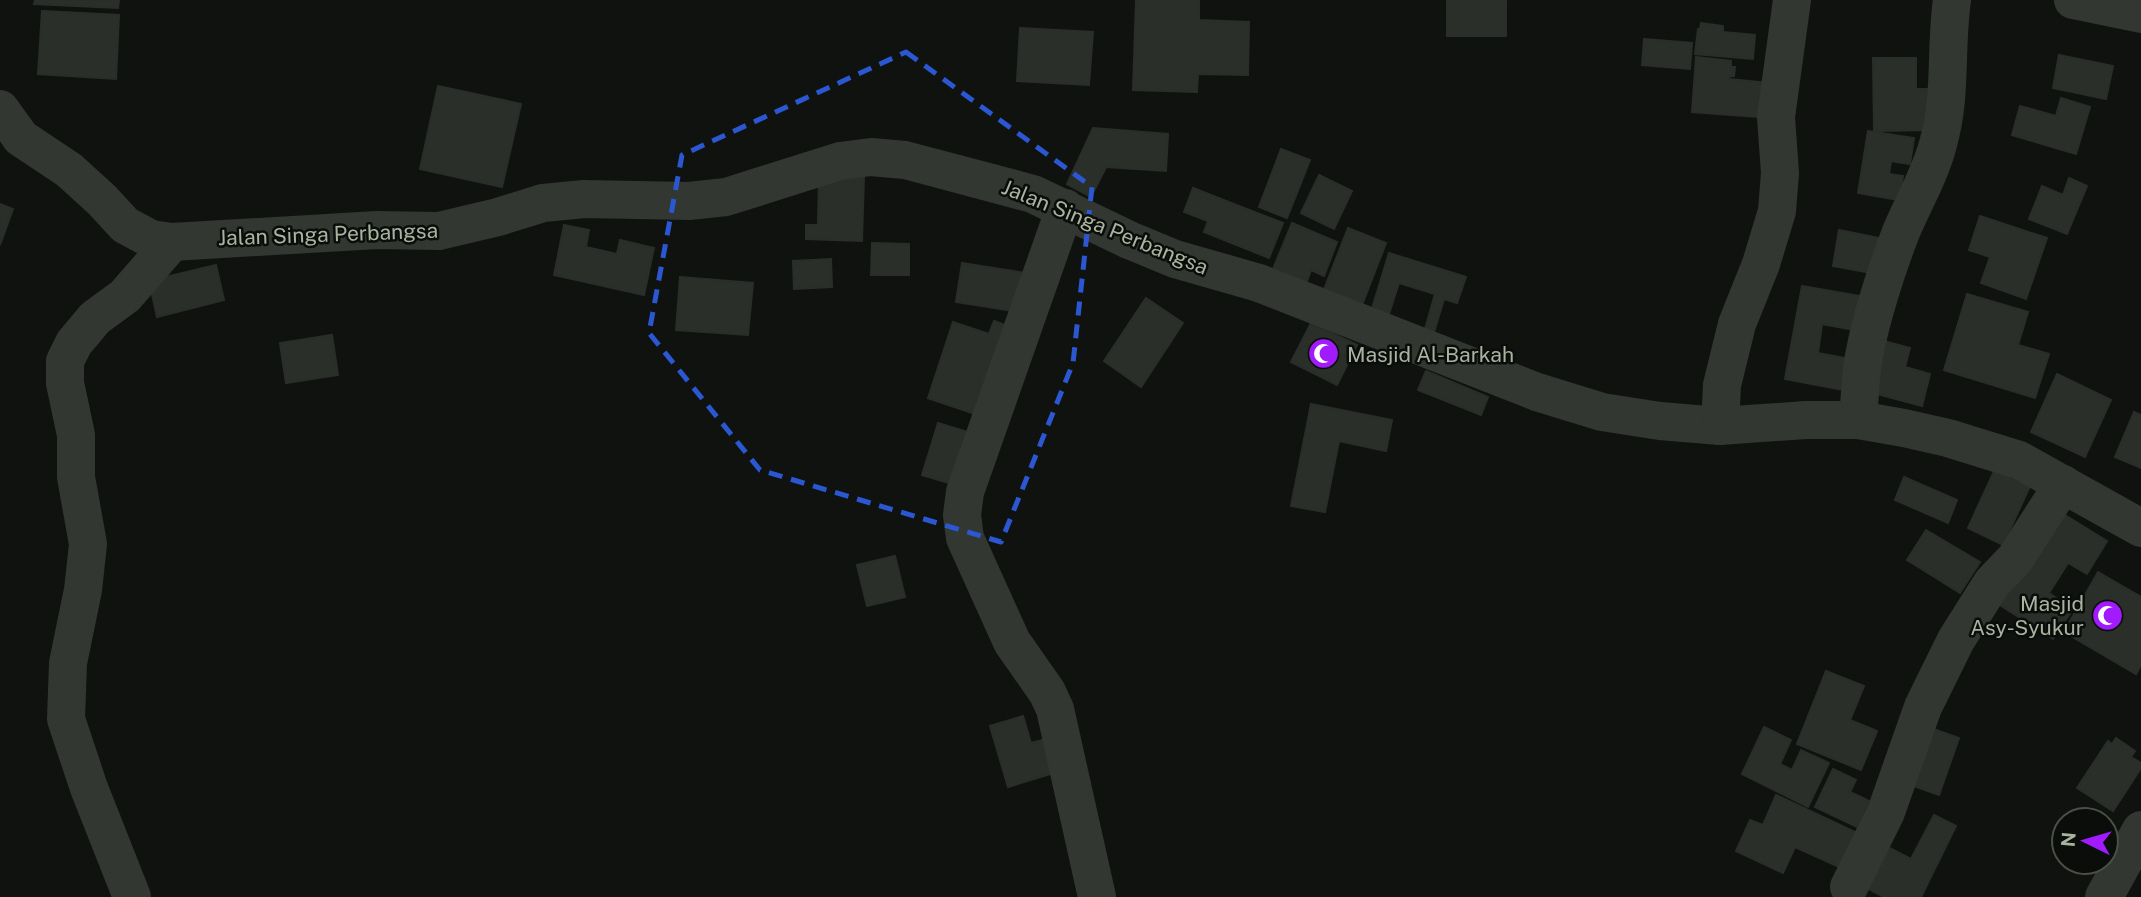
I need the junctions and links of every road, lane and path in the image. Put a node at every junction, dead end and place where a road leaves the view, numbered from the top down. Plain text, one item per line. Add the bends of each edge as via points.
1 (1793, 0) edge
2 (1952, 0) edge
3 (2073, 0) edge
4 (2141, 14) edge
5 (0, 109) edge
6 (1066, 208) junction
7 (172, 242) junction
8 (1858, 420) junction
9 (1720, 426) junction
10 (2063, 484) junction
11 (2141, 528) edge
12 (2141, 830) edge
13 (1854, 894) edge
14 (132, 897) edge
15 (1097, 897) edge
16 (2104, 897) edge

1 - 9 street via 1776,117 1777,211 1737,324 1721,385
2 - 8 street via 1942,129 1899,236 1880,300 1864,356
3 - 4 street
5 - 7 street, Jalan Singa Perbangsa via 21,138 69,170 125,225 151,239
6 - 7 street, Jalan Singa Perbangsa via 976,177 871,157 726,197 543,203 439,231 377,230
6 - 9 street, Jalan Singa Perbangsa via 1175,258 1259,283 1537,392 1602,412
6 - 15 street via 965,492 962,515 965,538 1012,642 1055,709
7 - 14 street via 125,296 95,318 65,361 76,435 76,477 88,544 68,663 66,719
8 - 9 street, Jalan Singa Perbangsa
8 - 10 street, Jalan Singa Perbangsa via 2019,460
10 - 11 street, Jalan Singa Perbangsa
10 - 13 street via 1956,640 1923,707
12 - 16 street

